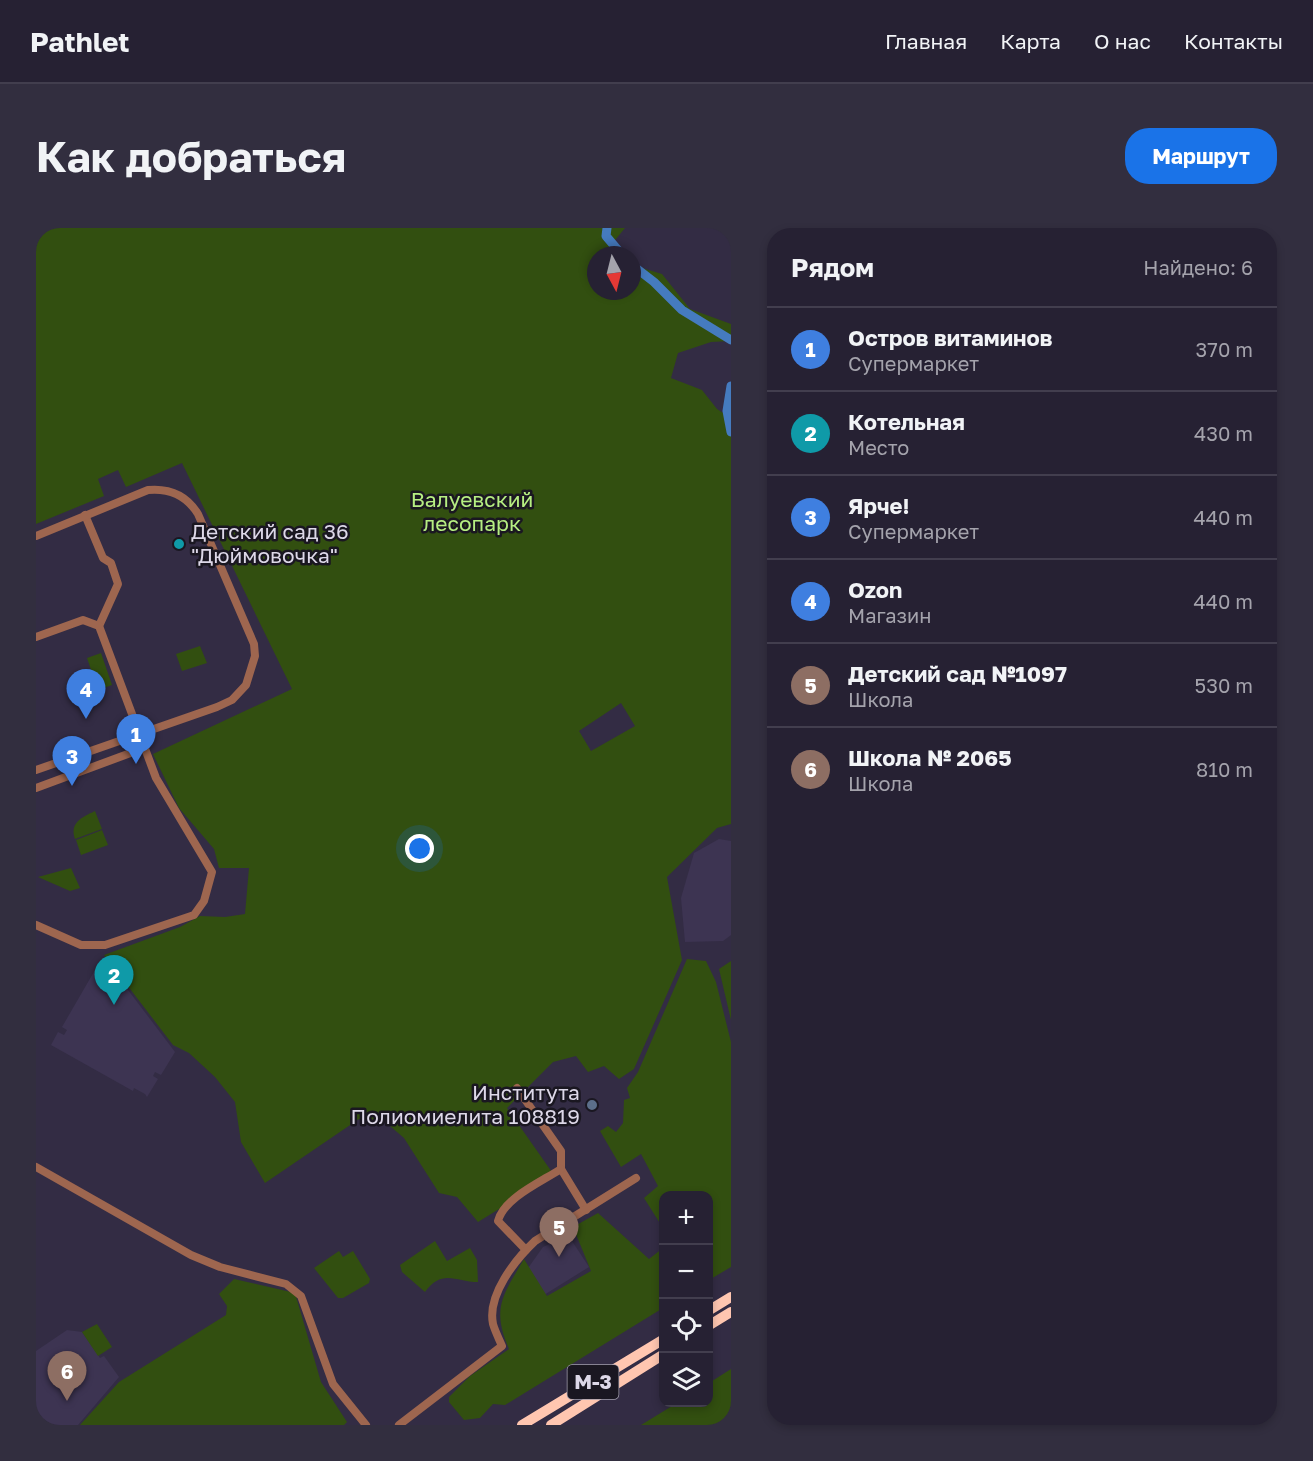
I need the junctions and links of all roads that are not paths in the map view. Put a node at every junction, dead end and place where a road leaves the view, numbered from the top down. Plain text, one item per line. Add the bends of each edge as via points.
1 (85, 515) junction
2 (36, 536) edge
3 (99, 626) junction
4 (36, 637) edge
5 (139, 733) junction
6 (144, 748) junction
7 (36, 771) edge
8 (36, 788) edge
9 (36, 925) edge
10 (517, 1088) dead end
11 (36, 1167) edge
12 (561, 1169) junction
13 (636, 1178) dead end
14 (586, 1210) junction
15 (526, 1250) junction
16 (731, 1297) edge
17 (713, 1308) edge
18 (731, 1312) edge
19 (713, 1323) edge
20 (659, 1341) edge
21 (659, 1357) edge
22 (366, 1425) edge
23 (399, 1425) edge
24 (522, 1425) edge
25 (551, 1425) edge

1 - 2 street
1 - 3 street via 118,584
1 - 5 street via 155,490 172,492 192,505 255,644 251,676 232,700
3 - 4 street via 83,620
3 - 5 street
5 - 6 street
5 - 7 street
6 - 8 street
6 - 9 street via 172,809 212,867 204,901 196,913 182,920 97,946 81,945
10 - 12 street via 561,1150
11 - 22 street via 191,1255 294,1289 301,1296 333,1384
12 - 14 street
12 - 15 street via 505,1207 499,1217 498,1221
13 - 14 street
14 - 15 street
15 - 23 street via 494,1298 493,1322 502,1347
16 - 17 highway
18 - 19 highway
20 - 24 highway, М-3
21 - 25 highway, М-3

